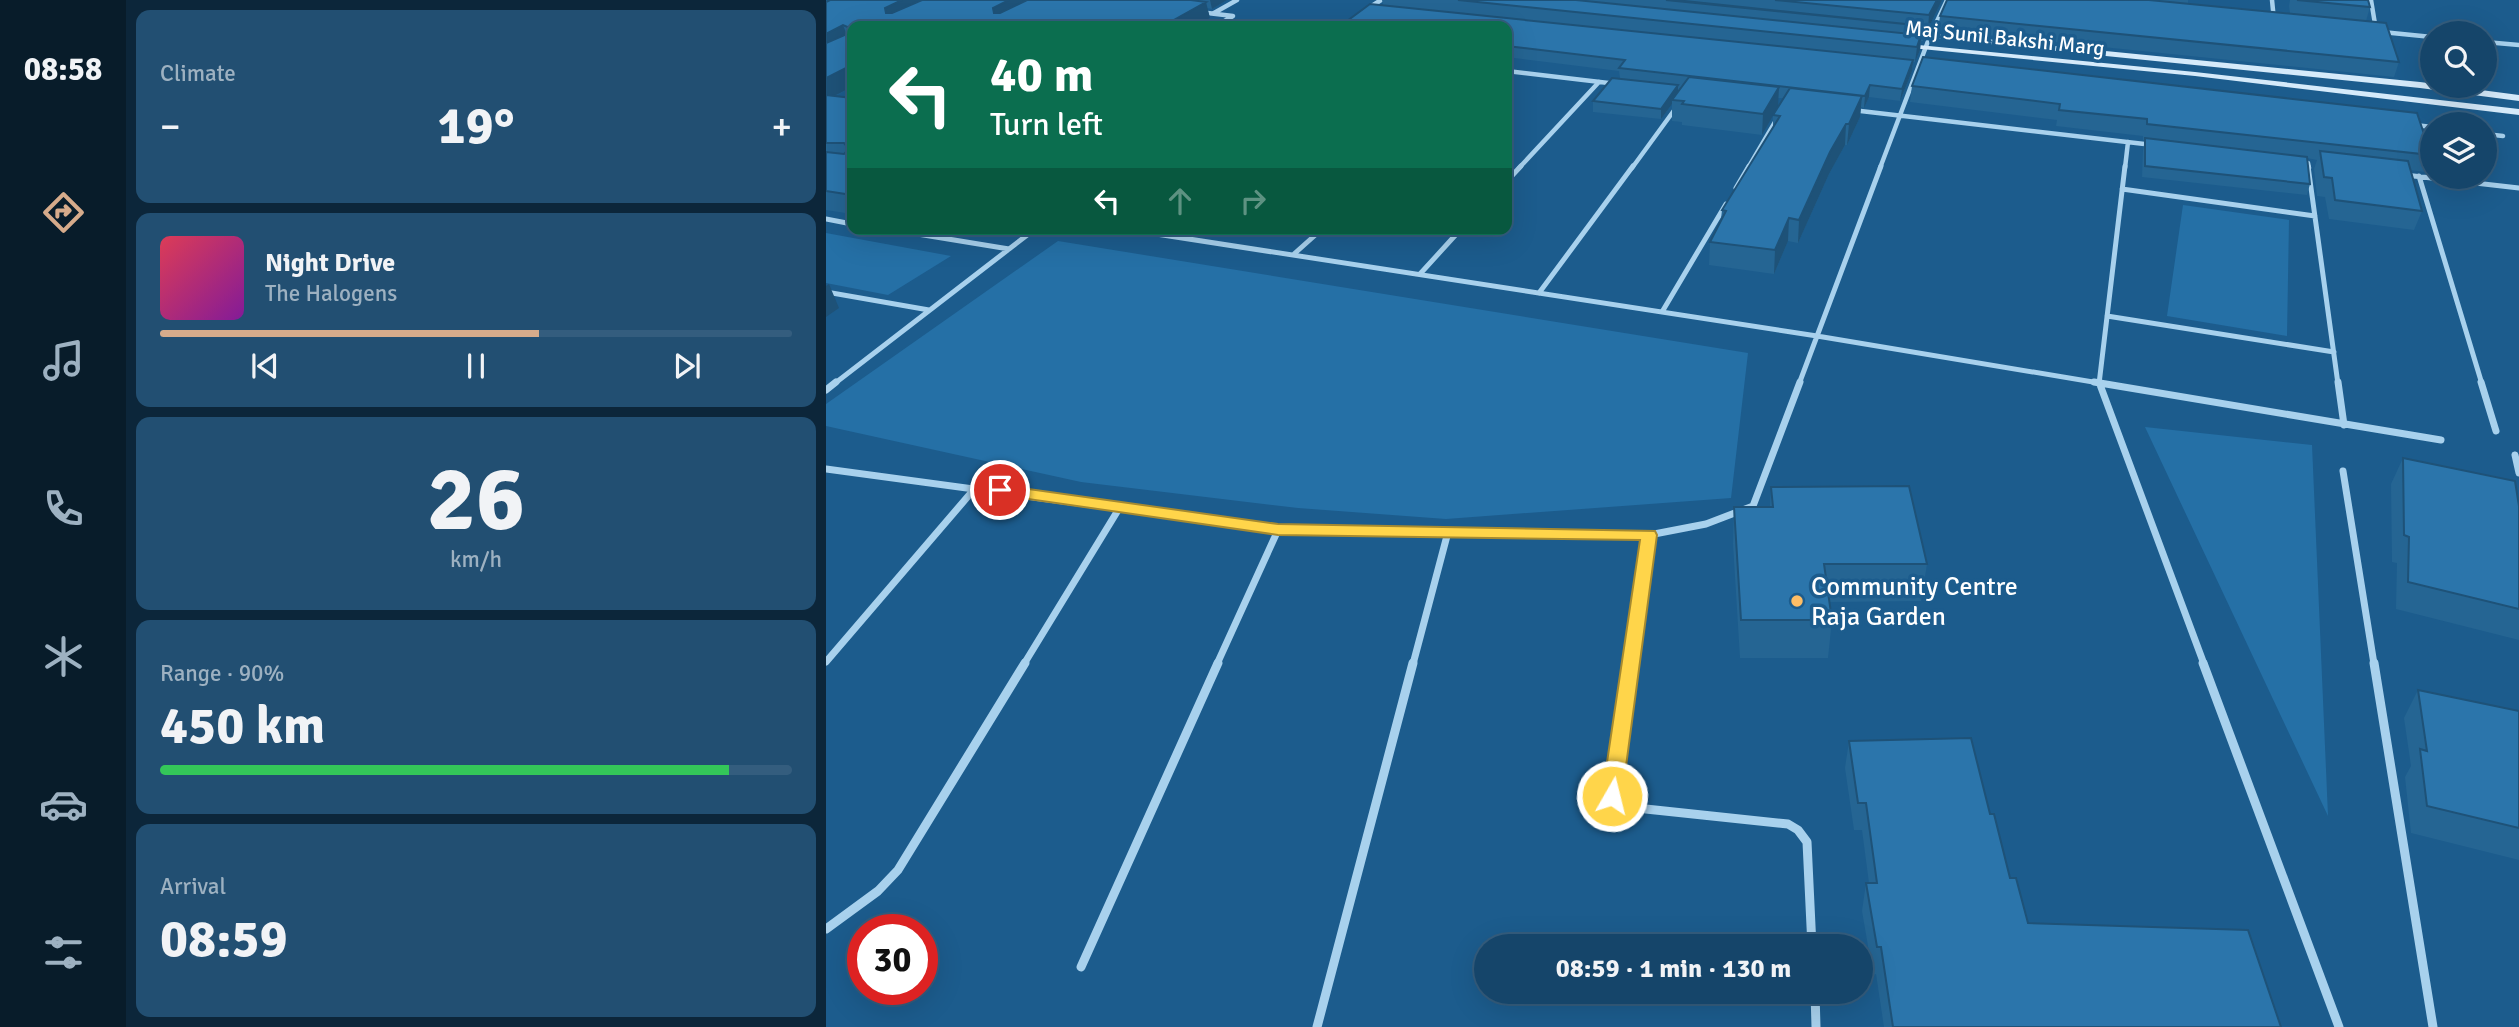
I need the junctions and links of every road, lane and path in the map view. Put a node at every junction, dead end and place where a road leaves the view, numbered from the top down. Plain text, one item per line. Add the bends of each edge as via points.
1 (1237, 0) edge
2 (1381, 0) edge
3 (1947, 0) edge
4 (2272, 0) edge
5 (2371, 0) edge
6 (1367, 9) junction
7 (1188, 11) edge
8 (1381, 11) edge
9 (1213, 13) junction
10 (1359, 15) edge
11 (2261, 20) edge
12 (1225, 21) edge
13 (2364, 31) edge
14 (1889, 32) edge
15 (2377, 32) junction
16 (1930, 36) junction
17 (2420, 36) edge
18 (1885, 43) edge
19 (2497, 43) edge
20 (2519, 45) edge
21 (1926, 48) junction
22 (1905, 66) edge
23 (1919, 67) junction
24 (1512, 72) edge
25 (1600, 82) junction
26 (1625, 85) edge
27 (2519, 97) edge
28 (1679, 103) edge
29 (1850, 110) edge
30 (2519, 112) edge
31 (1779, 114) edge
32 (1901, 116) junction
33 (2405, 124) edge
34 (2420, 126) edge
35 (2497, 135) edge
36 (2503, 136) dead end
37 (2127, 142) junction
38 (2155, 146) edge
39 (2294, 162) edge
40 (2308, 163) junction
41 (2322, 165) edge
42 (2391, 173) edge
43 (1512, 176) edge
44 (2418, 176) junction
45 (2519, 188) edge
46 (2122, 189) junction
47 (2315, 216) junction
48 (826, 219) edge
49 (847, 223) edge
50 (924, 235) edge
51 (1027, 235) edge
52 (1164, 235) edge
53 (1315, 235) edge
54 (1456, 235) edge
55 (1171, 236) joint
56 (1009, 249) junction
57 (1294, 254) junction
58 (1420, 274) junction
59 (826, 292) edge
60 (1539, 293) junction
61 (929, 310) junction
62 (1662, 312) junction
63 (2107, 316) junction
64 (1817, 336) junction
65 (2334, 352) junction
66 (2099, 383) junction
67 (826, 390) edge
68 (2344, 425) junction
69 (2496, 431) dead end
70 (2441, 440) dead end
71 (2515, 454) dead end
72 (826, 469) edge
73 (2343, 471) dead end
74 (2519, 473) edge
75 (976, 487) junction
76 (1120, 507) junction
77 (1278, 530) junction
78 (1448, 532) junction
79 (1649, 535) junction
80 (826, 662) edge
81 (826, 929) edge
82 (1811, 934) edge
83 (1081, 967) dead end
84 (1815, 1004) edge
85 (1317, 1027) edge
86 (1816, 1027) edge
87 (2339, 1027) edge
88 (2433, 1027) edge

1 - 9 street
2 - 6 street
3 - 16 street
4 - 11 street via 2275,22
5 - 15 street
6 - 8 street
6 - 10 street
7 - 9 street
9 - 12 street via 1233,16
13 - 15 street
14 - 16 street, Maj Sunil Bakshi Marg
15 - 17 street
16 - 21 street
16 - 27 street, Maj Sunil Bakshi Marg
18 - 21 street, Maj Sunil Bakshi Marg
19 - 20 street
21 - 23 street
21 - 30 street, Maj Sunil Bakshi Marg
22 - 23 street
23 - 32 street
24 - 25 street
25 - 26 street
25 - 43 street
28 - 60 street
29 - 32 street
31 - 62 street
32 - 37 street
32 - 64 street
33 - 34 street
35 - 36 street
37 - 38 street
37 - 46 street
39 - 40 street
40 - 41 street
40 - 47 street
42 - 44 street
44 - 45 street
44 - 69 street
46 - 47 street
46 - 63 street
47 - 65 street
48 - 49 street
50 - 56 street
51 - 56 street
52 - 55 street
53 - 57 street
54 - 58 street
55 - 57 street
56 - 61 street
57 - 58 street
58 - 60 street
59 - 61 street
60 - 62 street
61 - 67 street
62 - 64 street
63 - 65 street
63 - 66 street
64 - 66 street
64 - 79 street via 1753,506 1706,524
65 - 68 street
66 - 68 street
66 - 87 street
68 - 70 street
71 - 74 street
72 - 75 street
73 - 88 street
75 - 76 street
75 - 80 street
76 - 77 street
76 - 81 street via 898,870 878,891
77 - 78 street
77 - 83 street
78 - 79 street
78 - 85 street
79 - 82 street via 1612,796 1627,807 1787,824 1798,830 1807,842
84 - 86 street

